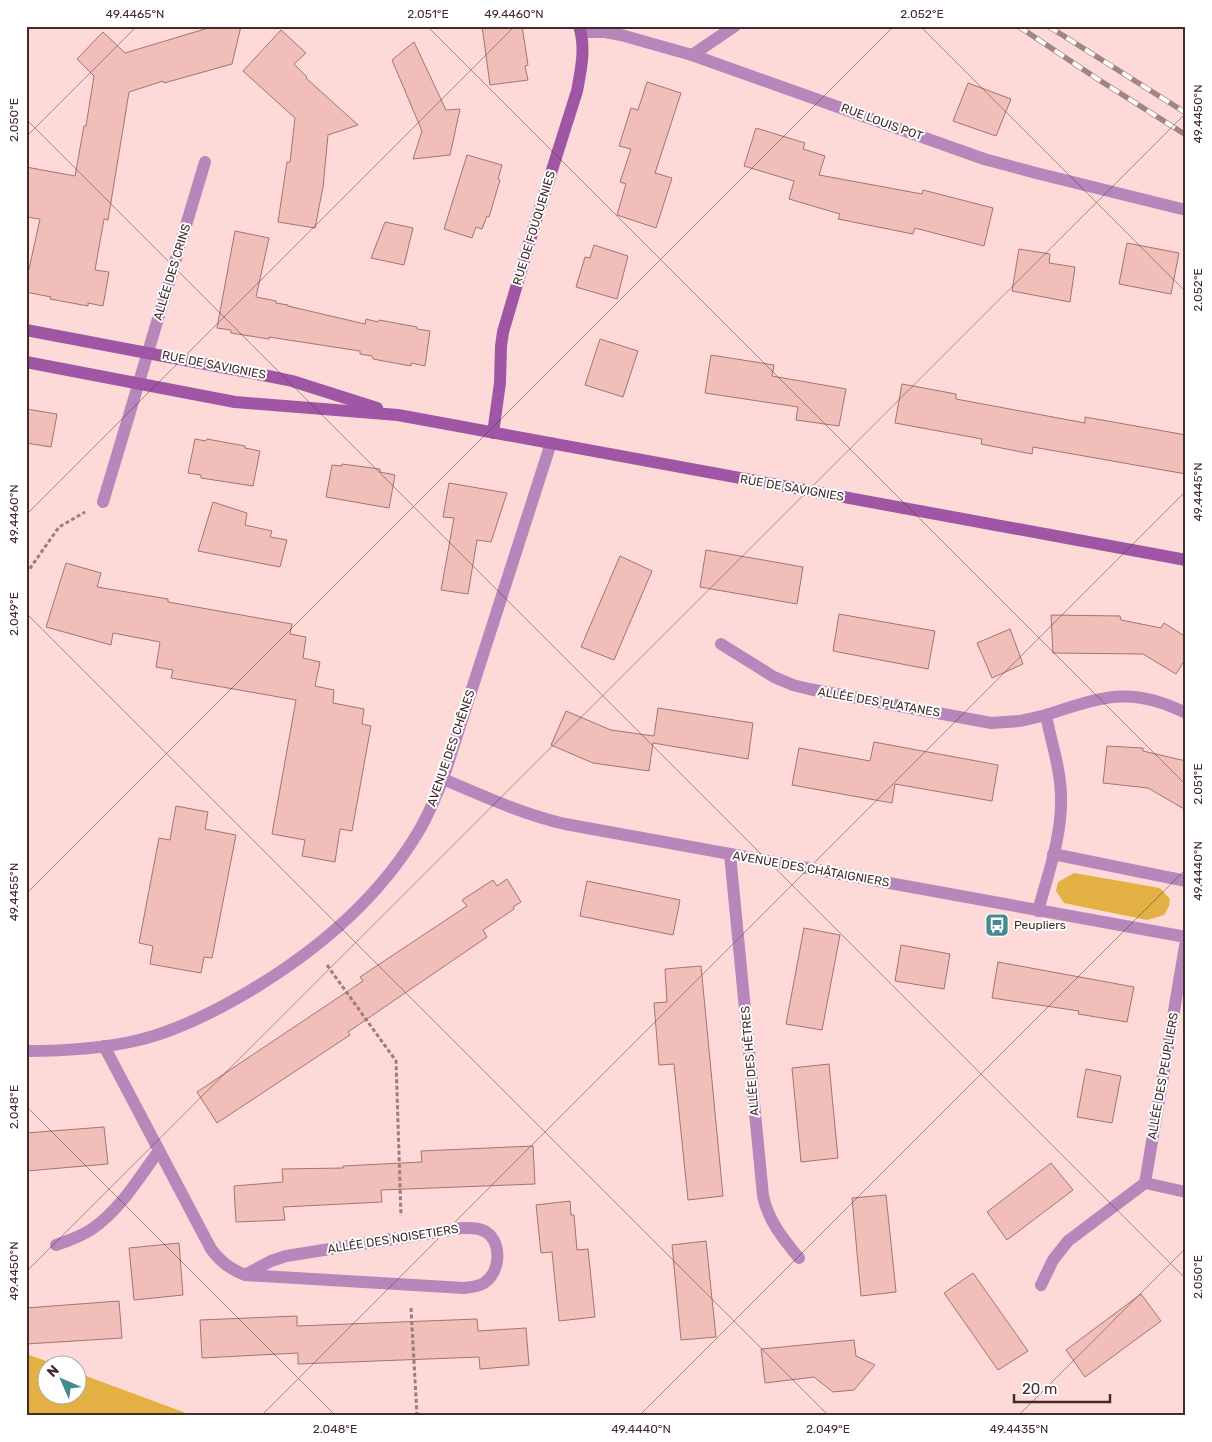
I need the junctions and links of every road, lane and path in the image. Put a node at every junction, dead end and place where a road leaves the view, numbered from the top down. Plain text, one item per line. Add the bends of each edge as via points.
1 (735, 26) edge
2 (580, 29) edge
3 (692, 54) junction
4 (205, 162) dead end
5 (1186, 210) edge
6 (26, 330) edge
7 (148, 353) junction
8 (26, 362) edge
9 (139, 383) junction
10 (398, 415) junction
11 (493, 432) junction
12 (551, 443) junction
13 (103, 502) joint
14 (1186, 560) edge
15 (26, 574) edge
16 (721, 644) dead end
17 (1186, 713) edge
18 (1046, 715) junction
19 (443, 779) junction
20 (730, 854) junction
21 (1053, 854) junction
22 (1186, 881) edge
23 (1038, 911) junction
24 (1186, 938) edge
25 (315, 948) junction
26 (104, 1046) junction
27 (26, 1051) edge
28 (158, 1152) junction
29 (1145, 1183) junction
30 (1186, 1192) edge
31 (402, 1238) junction
32 (56, 1245) dead end
33 (799, 1258) dead end
34 (246, 1275) junction
35 (410, 1285) junction
36 (1041, 1285) dead end
37 (417, 1416) edge

1 - 3 street
2 - 3 street, RUE LOUIS POT via 621,35
2 - 11 street, RUE DE FOUQUENIES via 582,51 576,90 503,332
3 - 5 street, RUE LOUIS POT via 984,159
4 - 7 street, ALLÉE DES CRINS
6 - 7 street, RUE DE SAVIGNIES
7 - 9 street, ALLÉE DES CRINS
7 - 10 street, RUE DE SAVIGNIES via 292,381
8 - 9 street, RUE DE SAVIGNIES
9 - 10 street, RUE DE SAVIGNIES via 235,402
9 - 13 street, ALLÉE DES CRINS
10 - 11 street, RUE DE SAVIGNIES
11 - 12 street, RUE DE SAVIGNIES
12 - 14 street, RUE DE SAVIGNIES
12 - 19 street, AVENUE DES CHÊNES
13 - 15 path via 59,527
16 - 18 street, ALLÉE DES PLATANES via 774,677 809,689 991,722 1020,721
17 - 18 street, ALLÉE DES PLATANES via 1142,696 1122,696 1088,701
18 - 21 street via 1061,796
19 - 20 street, AVENUE DES CHÂTAIGNIERS via 542,818
19 - 25 street, AVENUE DES CHÊNES via 418,832 392,870 373,894
20 - 23 street, AVENUE DES CHÂTAIGNIERS
20 - 33 street, ALLÉE DES HÊTRES via 763,1196 771,1220
21 - 22 street
21 - 23 street
23 - 24 street, AVENUE DES CHÂTAIGNIERS
24 - 29 street, ALLÉE DES PEUPLIERS
25 - 26 street, AVENUE DES CHÊNES via 260,985 199,1018 165,1032
25 - 31 path via 396,1061
26 - 27 street, AVENUE DES CHÊNES
26 - 28 street, ALLÉE DES NOISETIERS
28 - 32 street via 104,1220 76,1238
28 - 34 street, ALLÉE DES NOISETIERS via 211,1249 221,1262
29 - 30 street
29 - 36 street via 1064,1246
31 - 34 street, ALLÉE DES NOISETIERS via 286,1256
31 - 35 street, ALLÉE DES NOISETIERS via 472,1228 486,1232 496,1246 495,1271 483,1284 464,1288
34 - 35 street, ALLÉE DES NOISETIERS
35 - 37 path

